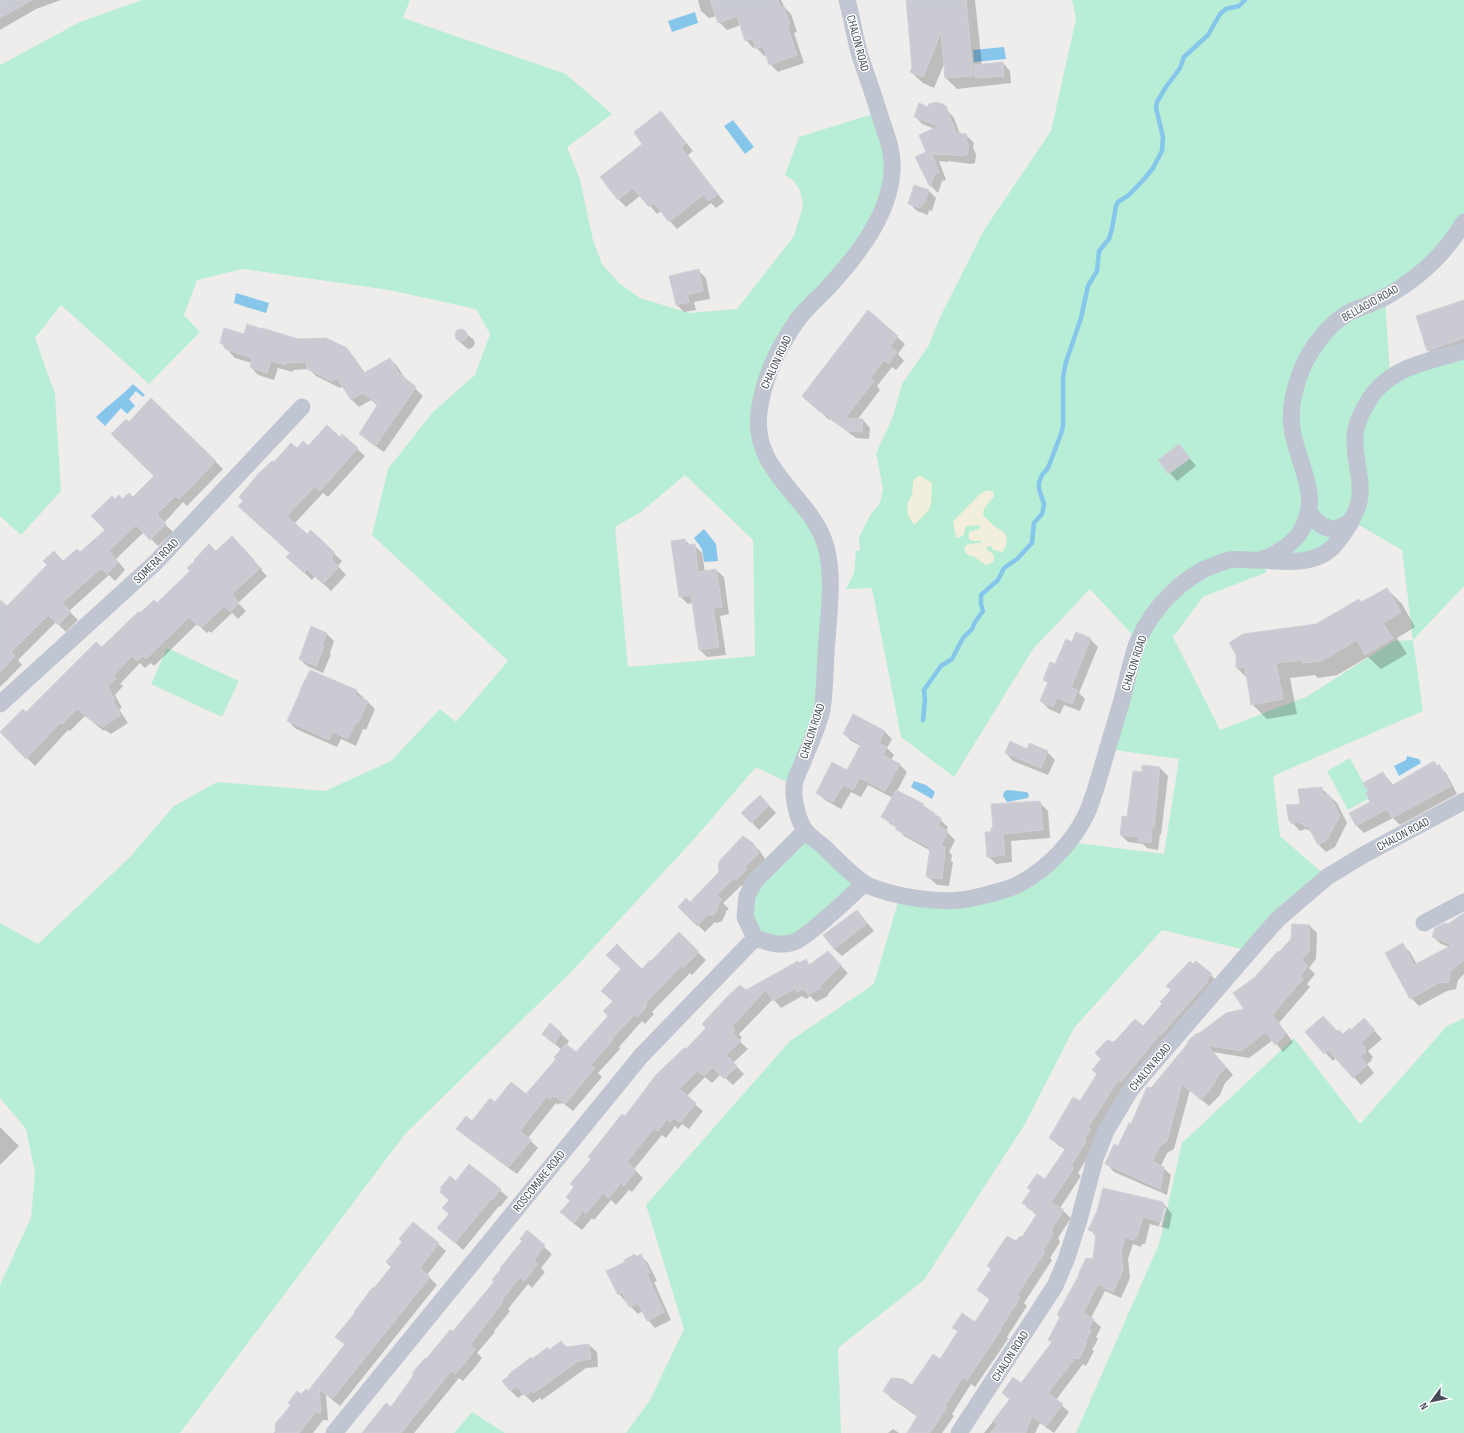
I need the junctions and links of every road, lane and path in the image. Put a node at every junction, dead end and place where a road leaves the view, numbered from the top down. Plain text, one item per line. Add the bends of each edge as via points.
1 (847, 0) edge
2 (1464, 222) edge
3 (1464, 351) edge
4 (302, 407) dead end
5 (1309, 513) junction
6 (1352, 521) junction
7 (1260, 560) junction
8 (0, 704) edge
9 (1464, 801) edge
10 (805, 831) junction
11 (864, 884) junction
12 (1464, 902) edge
13 (1424, 923) dead end
14 (755, 938) junction
15 (334, 1433) edge
16 (959, 1433) edge

1 - 10 street, CHALON ROAD via 859,51 891,153 889,192 872,230 860,248 834,281 799,318 782,346 769,372 758,417 758,432 764,452 774,471 814,520 828,553 830,592 822,710 793,785 798,816
2 - 5 street, BELLAGIO ROAD via 1436,260 1411,280 1385,297 1348,313 1330,326 1306,362 1294,392 1292,428 1307,482
3 - 6 street via 1414,365 1390,376 1366,404 1355,435 1361,486 1359,504
4 - 8 street, SOMERA ROAD via 155,563
5 - 6 street via 1317,522 1329,528 1338,528
5 - 7 street, CHALON ROAD via 1299,534 1291,543
6 - 7 street via 1332,547 1321,555 1307,560
7 - 11 street, CHALON ROAD via 1228,560 1201,570 1174,590 1154,613 1138,641 1086,815 1069,842 1049,864 1020,884 964,900 933,901 900,895
9 - 16 street, CHALON ROAD via 1365,854 1327,877 1302,898 1278,919 1131,1089 1106,1131 1095,1159 1080,1220 1054,1286
10 - 11 street, CHALON ROAD
10 - 14 street via 755,881 747,896 746,917
11 - 14 street via 806,935 792,943 774,944
12 - 13 street
14 - 15 street, ROSCOMARE ROAD via 641,1056

